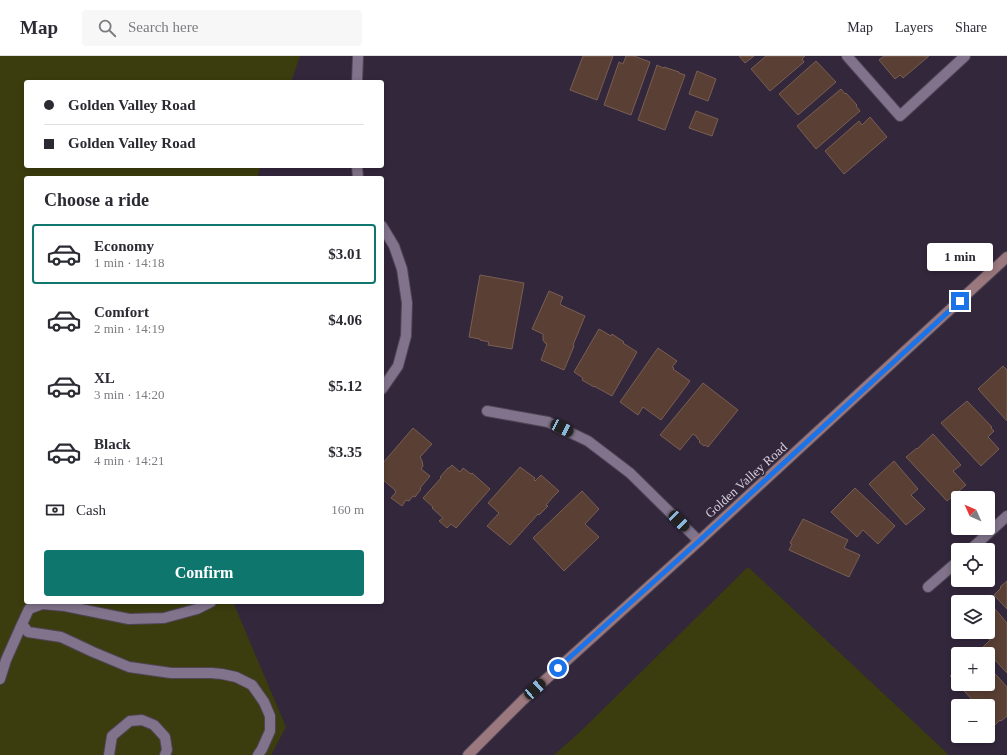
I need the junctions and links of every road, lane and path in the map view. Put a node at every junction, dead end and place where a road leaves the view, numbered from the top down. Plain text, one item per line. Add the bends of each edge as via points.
1 (358, 56) edge
2 (846, 56) edge
3 (965, 56) edge
4 (357, 80) edge
5 (384, 229) edge
6 (1007, 257) edge
7 (384, 386) edge
8 (487, 411) dead end
9 (1007, 516) edge
10 (699, 541) junction
11 (978, 543) edge
12 (951, 566) edge
13 (928, 587) dead end
14 (42, 604) edge
15 (42, 604) edge
16 (208, 604) edge
17 (22, 624) junction
18 (0, 679) edge
19 (109, 755) edge
20 (165, 755) edge
21 (258, 755) edge
22 (468, 755) edge

1 - 4 street
2 - 3 street via 900,116
5 - 7 street via 394,246 402,269 407,303 406,336 398,366
6 - 10 main road, Golden Valley Road
8 - 10 street via 548,422 588,440 630,473
9 - 11 street
10 - 22 main road, Golden Valley Road via 523,700
12 - 13 street
14 - 16 street via 128,619 164,618
15 - 17 street via 29,609
17 - 18 street
17 - 21 street via 28,632 61,637 129,667 171,673 222,674 236,677 252,685 270,716 270,731
19 - 20 street via 112,736 130,721 142,720 154,725 165,737

